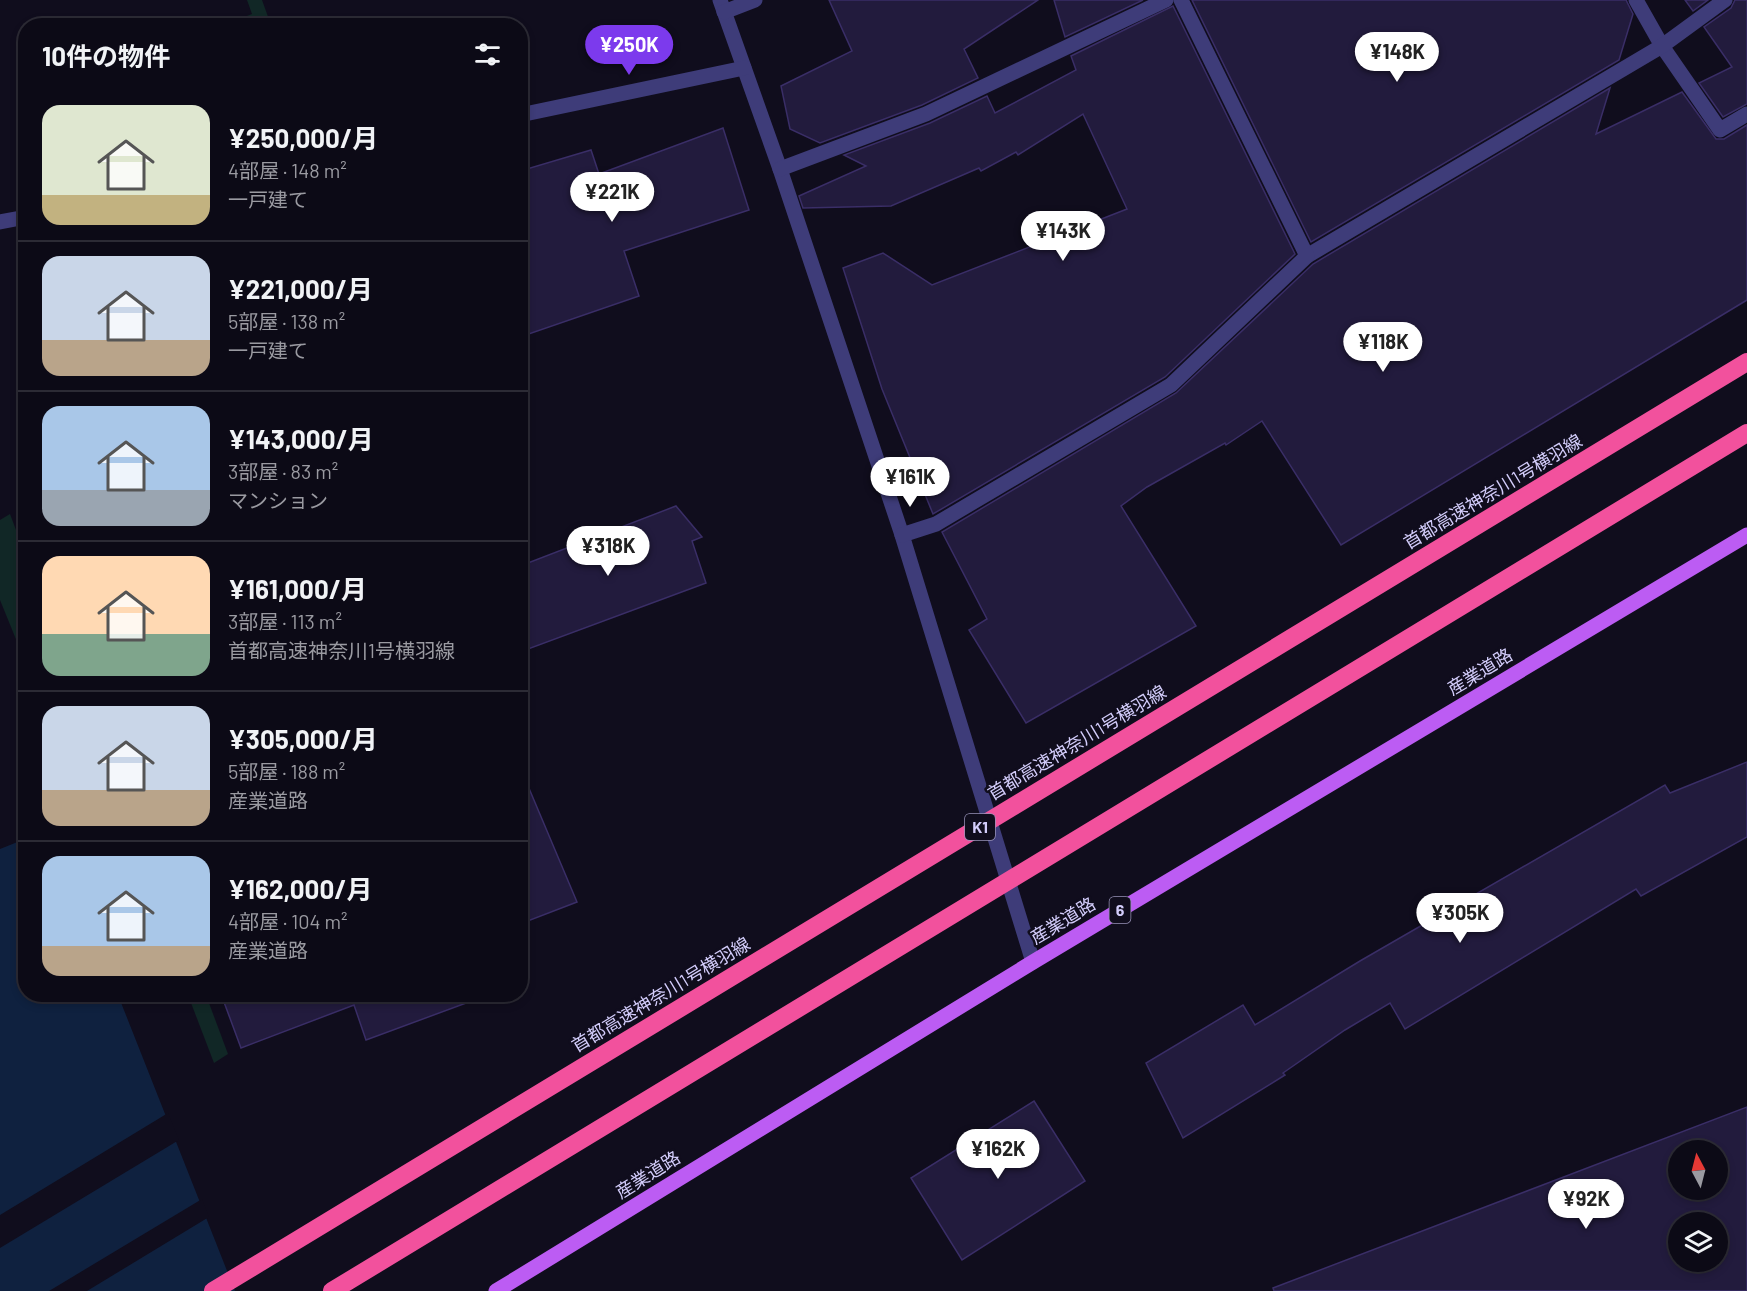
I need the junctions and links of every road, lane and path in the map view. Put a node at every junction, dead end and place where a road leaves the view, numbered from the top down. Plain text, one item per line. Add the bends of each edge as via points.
1 (755, 0) edge
2 (1166, 0) edge
3 (1181, 0) edge
4 (1636, 0) edge
5 (1725, 0) edge
6 (722, 6) edge
7 (1662, 46) junction
8 (744, 68) junction
9 (528, 113) edge
10 (1747, 114) edge
11 (780, 169) junction
12 (18, 219) edge
13 (0, 222) edge
14 (1307, 256) junction
15 (1747, 362) edge
16 (1747, 434) edge
17 (1747, 535) edge
18 (902, 536) junction
19 (1033, 962) junction
20 (213, 1291) edge
21 (332, 1291) edge
22 (496, 1291) edge

1 - 6 street
2 - 11 street via 927,114
3 - 14 street
4 - 7 street
5 - 7 street
6 - 8 street
7 - 10 street via 1720,130
7 - 14 street
8 - 9 street
8 - 11 street
11 - 18 street
12 - 13 street
14 - 18 street via 1171,385 936,524
15 - 20 highway, 首都高速神奈川1号横羽線 / K1
16 - 21 highway
17 - 19 main road, 産業道路 / 6
18 - 19 street
19 - 22 main road, 産業道路 / 6

